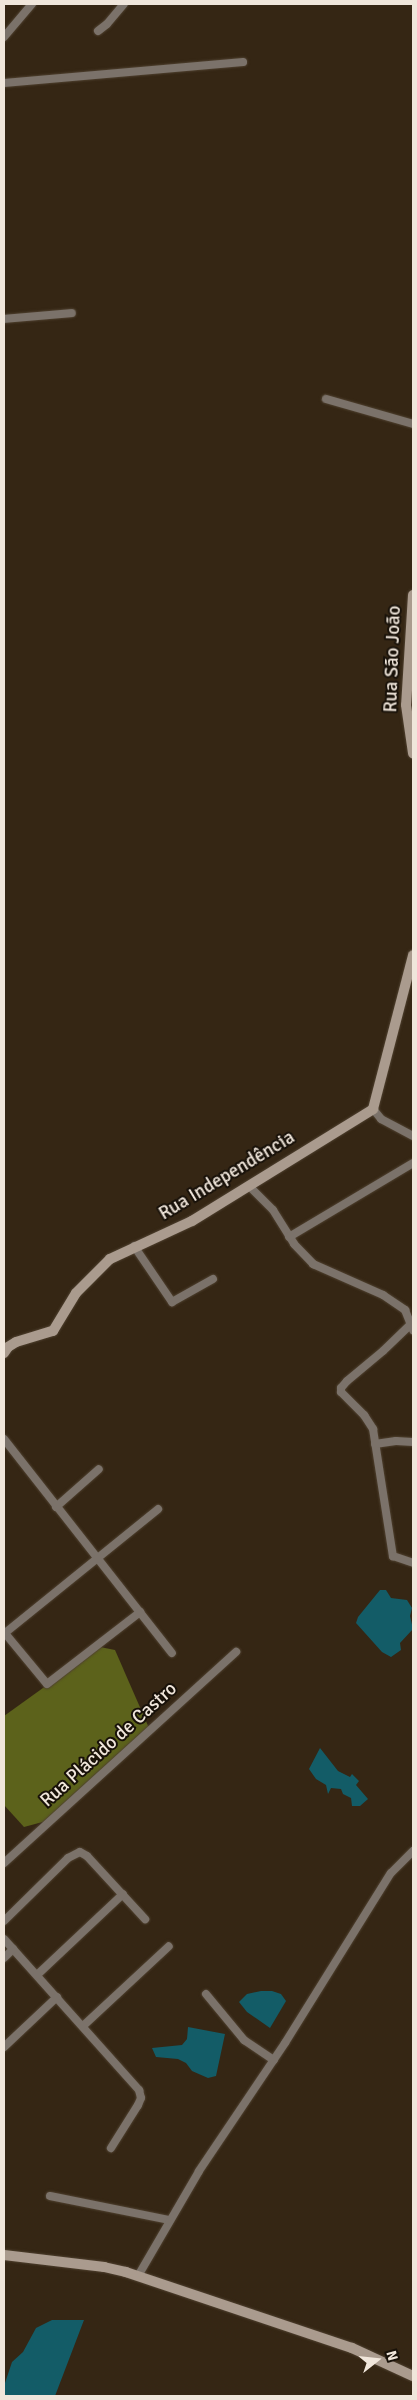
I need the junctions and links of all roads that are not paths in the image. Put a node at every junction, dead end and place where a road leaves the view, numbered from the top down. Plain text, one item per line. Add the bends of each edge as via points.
1 (32, 4) edge
2 (124, 4) edge
3 (98, 31) dead end
4 (4, 37) edge
5 (243, 62) dead end
6 (4, 83) edge
7 (72, 313) dead end
8 (4, 318) edge
9 (326, 399) dead end
10 (413, 424) edge
11 (413, 595) edge
12 (412, 620) edge
13 (413, 753) edge
14 (413, 954) edge
15 (373, 1108) junction
16 (413, 1136) edge
17 (413, 1163) edge
18 (249, 1186) junction
19 (288, 1237) junction
20 (134, 1246) junction
21 (214, 1279) dead end
22 (413, 1307) edge
23 (405, 1310) junction
24 (412, 1328) edge
25 (4, 1353) edge
26 (4, 1439) edge
27 (413, 1442) edge
28 (375, 1444) junction
29 (99, 1469) dead end
30 (56, 1506) junction
31 (158, 1509) dead end
32 (96, 1559) junction
33 (413, 1562) edge
34 (140, 1612) junction
35 (4, 1632) edge
36 (236, 1652) dead end
37 (172, 1653) dead end
38 (413, 1851) edge
39 (5, 1858) edge
40 (122, 1894) junction
41 (145, 1919) dead end
42 (4, 1921) edge
43 (4, 1939) edge
44 (169, 1946) dead end
45 (13, 1949) junction
46 (4, 1958) edge
47 (37, 1975) junction
48 (206, 1994) dead end
49 (57, 1997) junction
50 (83, 2026) junction
51 (4, 2047) edge
52 (274, 2060) junction
53 (111, 2148) dead end
54 (50, 2196) dead end
55 (169, 2220) junction
56 (4, 2255) edge
57 (138, 2276) junction
58 (413, 2376) edge

1 - 4 street
2 - 3 street
5 - 6 street
7 - 8 street
9 - 10 street
11 - 12 street, Rua São João
12 - 13 street, Rua São João via 406,705
14 - 15 street
15 - 16 street via 381,1119
15 - 18 street, Rua Independência
17 - 19 street
18 - 19 street via 273,1210
18 - 20 street, Rua Independência via 179,1228
19 - 23 street via 313,1264 383,1295
20 - 21 street via 172,1302
20 - 25 street, Rua Independência via 103,1264 76,1293 53,1331 16,1342
22 - 23 street
23 - 24 street
24 - 28 street via 341,1388 341,1392 370,1422
26 - 30 street
27 - 28 street
28 - 33 street via 393,1556
29 - 30 street
30 - 32 street
31 - 32 street
32 - 34 street
32 - 35 street
34 - 35 street via 47,1684
34 - 37 street
36 - 39 street, Rua Plácido de Castro
38 - 52 street via 391,1873
40 - 41 street
40 - 42 street via 80,1852 68,1858
40 - 47 street
43 - 45 street
44 - 50 street
45 - 46 street
45 - 47 street
47 - 49 street
48 - 52 street via 244,2040
49 - 50 street
49 - 51 street
50 - 53 street via 140,2090 138,2105
52 - 55 street
54 - 55 street
55 - 57 street
56 - 57 street via 104,2267
57 - 58 street via 352,2348

